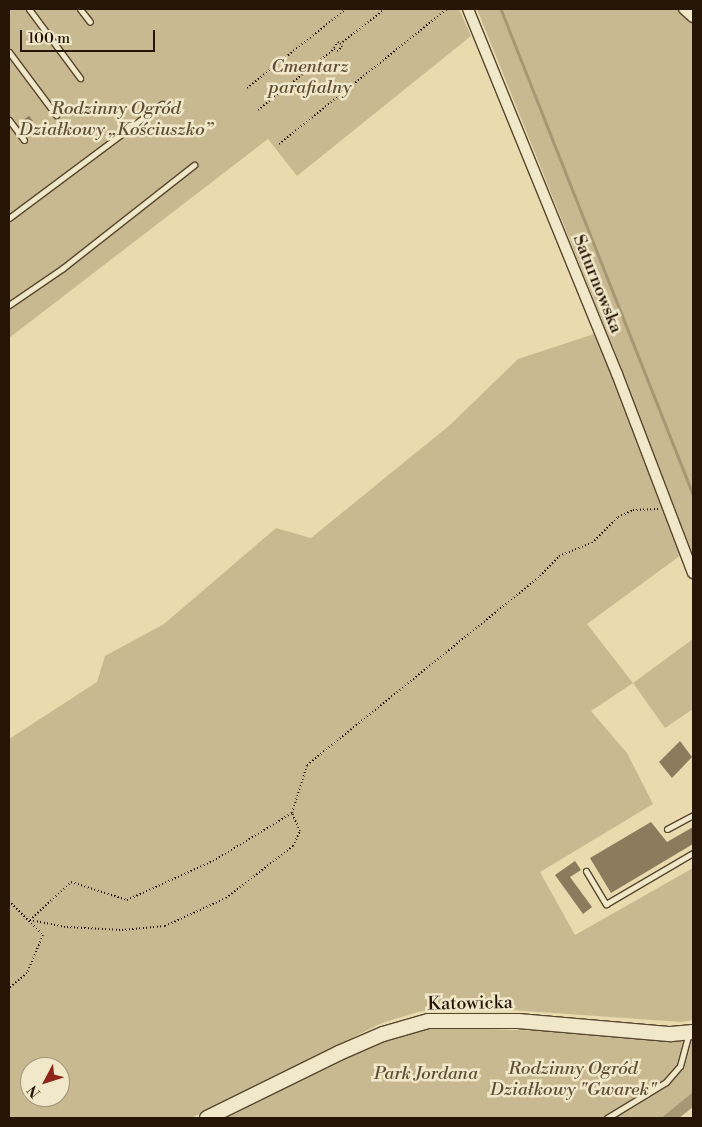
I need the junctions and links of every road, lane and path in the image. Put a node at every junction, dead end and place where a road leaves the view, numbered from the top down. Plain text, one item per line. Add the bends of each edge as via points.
1 (29, 9) edge
2 (80, 9) edge
3 (346, 9) edge
4 (384, 9) edge
5 (447, 9) edge
6 (468, 9) edge
7 (684, 9) edge
8 (693, 17) edge
9 (90, 22) dead end
10 (9, 52) edge
11 (80, 78) dead end
12 (247, 88) dead end
13 (162, 104) dead end
14 (258, 110) dead end
15 (56, 115) dead end
16 (9, 120) edge
17 (24, 140) dead end
18 (279, 144) dead end
19 (194, 165) dead end
20 (9, 218) edge
21 (9, 305) edge
22 (669, 508) junction
23 (693, 573) edge
24 (292, 813) junction
25 (693, 815) edge
26 (667, 829) dead end
27 (693, 853) edge
28 (586, 871) dead end
29 (9, 901) edge
30 (30, 920) junction
31 (9, 988) edge
32 (691, 1033) edge
33 (207, 1118) edge
34 (607, 1118) edge

1 - 11 lane
2 - 9 lane
3 - 12 path
4 - 14 path via 340,44 342,47 337,51 334,49
5 - 18 path
6 - 22 street, Saturnowska
7 - 8 street
10 - 15 lane
13 - 20 lane
16 - 17 lane
19 - 21 lane
22 - 23 street, Saturnowska
22 - 24 path via 633,510 618,517 592,543 559,556 540,576 307,765
24 - 30 path via 213,861 127,900 71,882
24 - 30 path via 300,831 293,846 226,898 165,926 122,930 67,927
25 - 26 lane
27 - 28 lane via 606,904
29 - 30 path
30 - 31 path via 43,936 27,972
32 - 33 street, Katowicka via 518,1021 428,1021 383,1034 339,1053
32 - 34 lane via 680,1066 666,1082

